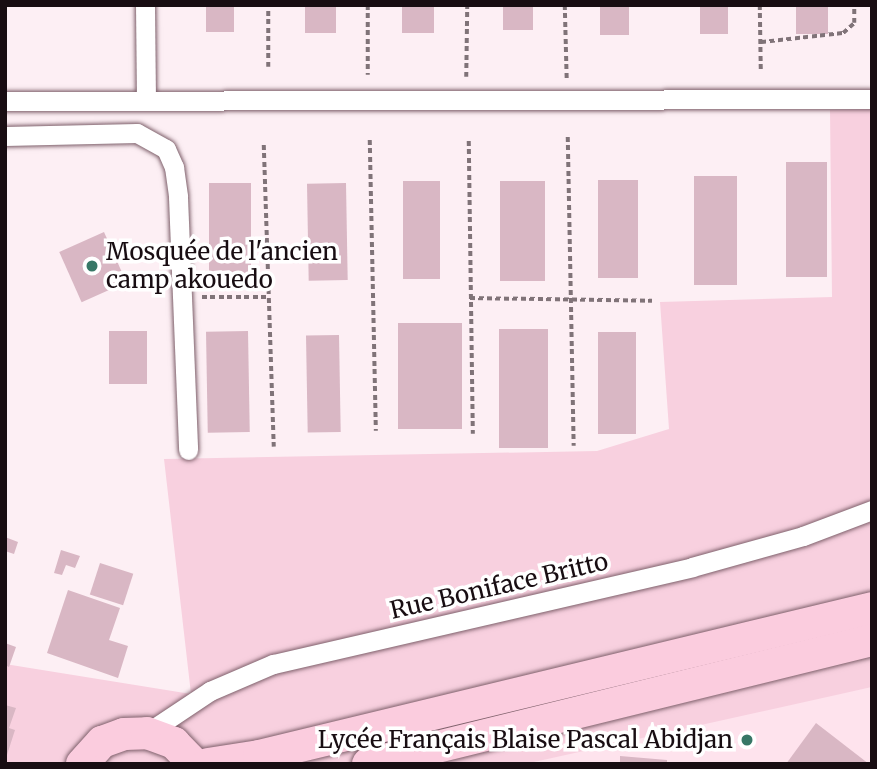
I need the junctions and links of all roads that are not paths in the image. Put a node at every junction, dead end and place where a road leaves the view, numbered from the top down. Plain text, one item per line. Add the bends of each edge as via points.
1 (145, 5) edge
2 (872, 99) edge
3 (146, 101) junction
4 (5, 102) edge
5 (5, 136) edge
6 (188, 450) dead end
7 (872, 510) edge
8 (872, 608) edge
9 (872, 640) edge
10 (872, 657) edge
11 (660, 694) junction
12 (147, 733) junction
13 (82, 764) edge
14 (194, 764) edge
15 (208, 764) edge
16 (368, 764) edge

1 - 3 street
2 - 3 street
3 - 4 street
5 - 6 street via 137,133 166,149 174,167 177,197
7 - 12 street, Rue Boniface Britto via 803,536 692,567 273,664 210,691
8 - 15 highway via 259,756
9 - 11 highway
10 - 11 highway
11 - 16 highway
12 - 13 highway via 124,734 102,743
12 - 14 highway via 174,743

